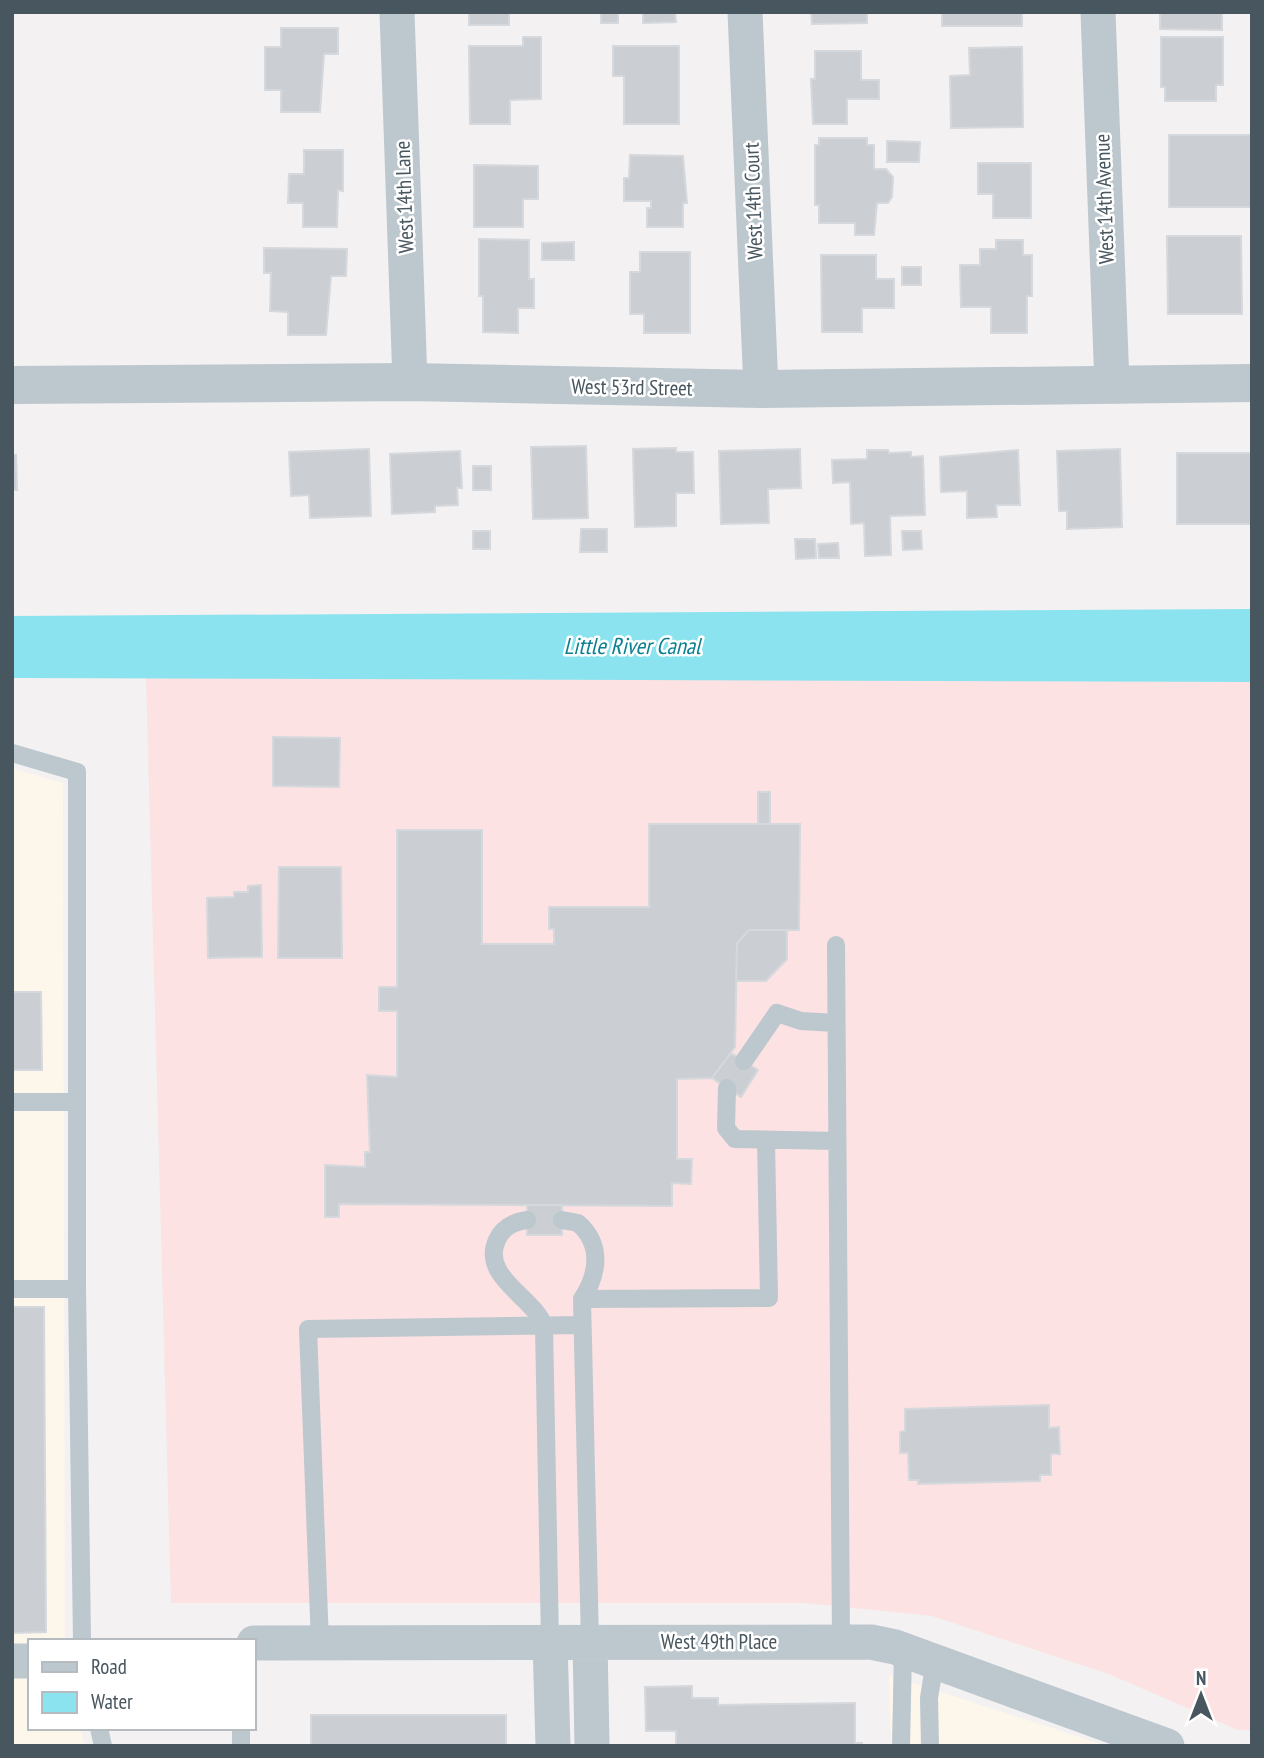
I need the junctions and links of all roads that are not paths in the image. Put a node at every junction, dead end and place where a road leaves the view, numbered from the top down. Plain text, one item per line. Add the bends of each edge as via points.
1 (397, 12) edge
2 (746, 12) edge
3 (1098, 12) edge
4 (410, 382) junction
5 (1252, 383) edge
6 (12, 385) edge
7 (1112, 385) junction
8 (761, 390) junction
9 (12, 753) edge
10 (835, 945) dead end
11 (835, 1023) junction
12 (744, 1061) dead end
13 (727, 1088) dead end
14 (12, 1102) edge
15 (77, 1102) junction
16 (766, 1141) junction
17 (837, 1141) junction
18 (527, 1220) dead end
19 (562, 1220) dead end
20 (12, 1289) edge
21 (77, 1289) junction
22 (582, 1298) junction
23 (581, 1325) junction
24 (544, 1326) junction
25 (82, 1639) edge
26 (550, 1641) junction
27 (841, 1641) junction
28 (590, 1642) junction
29 (256, 1643) edge
30 (320, 1643) junction
31 (919, 1655) junction
32 (1099, 1733) edge
33 (553, 1746) edge
34 (593, 1746) edge
35 (901, 1746) edge
36 (930, 1746) edge
37 (1167, 1746) edge

1 - 4 street, West 14th Lane
2 - 8 street, West 14th Court
3 - 7 street, West 14th Avenue
4 - 6 street, West 53rd Street
4 - 8 street, West 53rd Street
5 - 7 street, West 53rd Street
7 - 8 street, West 53rd Street
9 - 15 lane via 77,772
10 - 11 lane
11 - 12 lane via 777,1013
11 - 17 lane
13 - 16 lane via 727,1133 735,1139
14 - 15 lane
15 - 21 lane
16 - 17 lane
16 - 22 lane via 769,1298
17 - 27 lane
18 - 24 lane via 504,1228 493,1258 501,1275 540,1314
19 - 22 lane via 578,1223 594,1244 595,1271
20 - 21 lane
21 - 25 lane
22 - 23 lane
23 - 24 lane
23 - 28 lane
24 - 26 lane
24 - 30 lane via 308,1329
26 - 28 street, West 49th Place
26 - 30 street, West 49th Place
26 - 33 street
27 - 28 street, West 49th Place
27 - 31 street, West 49th Place via 871,1642
28 - 34 street
29 - 30 street, West 49th Place
31 - 32 street, West 49th Place
31 - 35 lane
31 - 36 lane via 929,1698
32 - 37 street, West 49th Place

